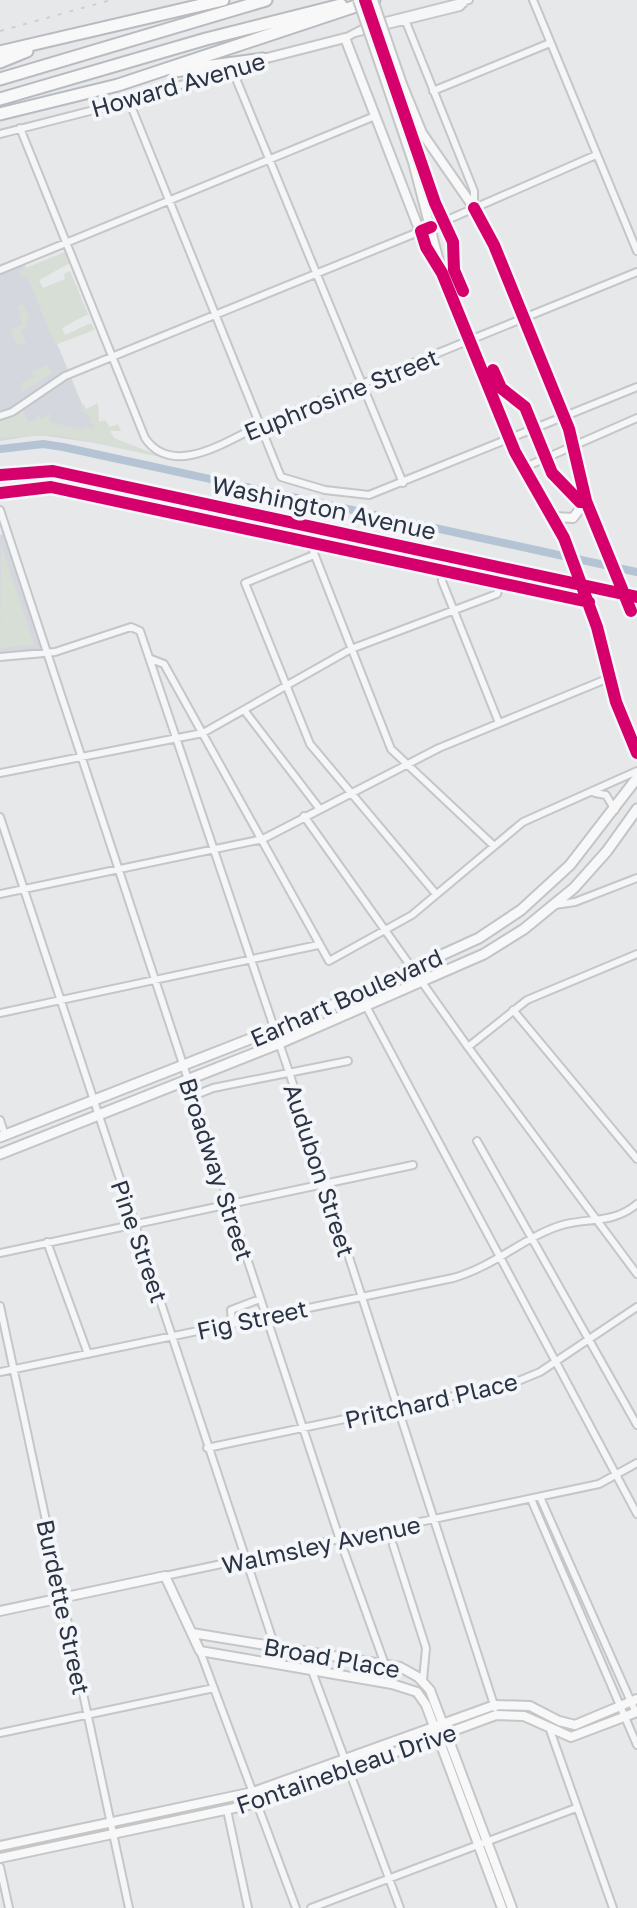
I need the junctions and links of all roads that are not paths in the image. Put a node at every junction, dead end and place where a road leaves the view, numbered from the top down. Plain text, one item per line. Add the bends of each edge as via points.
1 (223, 0) edge
2 (266, 0) edge
3 (359, 0) edge
4 (374, 0) edge
5 (468, 0) edge
6 (533, 0) edge
7 (406, 22) junction
8 (355, 33) junction
9 (345, 38) junction
10 (54, 41) junction
11 (550, 43) junction
12 (0, 52) edge
13 (263, 59) junction
14 (0, 62) edge
15 (232, 69) junction
16 (158, 72) junction
17 (0, 79) edge
18 (433, 91) junction
19 (0, 99) edge
20 (129, 101) junction
21 (0, 114) edge
22 (375, 116) junction
23 (20, 128) junction
24 (0, 134) edge
25 (596, 155) junction
26 (269, 160) junction
27 (169, 202) junction
28 (474, 208) junction
29 (426, 229) junction
30 (67, 243) junction
31 (637, 251) edge
32 (0, 270) edge
33 (637, 272) edge
34 (316, 273) junction
35 (215, 314) junction
36 (524, 319) junction
37 (471, 341) junction
38 (113, 355) junction
39 (363, 385) junction
40 (637, 387) edge
41 (0, 416) edge
42 (564, 416) junction
43 (637, 418) edge
44 (261, 425) junction
45 (510, 439) junction
46 (574, 445) junction
47 (523, 468) junction
48 (0, 475) edge
49 (403, 483) junction
50 (119, 484) junction
51 (0, 493) edge
52 (115, 501) junction
53 (586, 501) junction
54 (0, 510) edge
55 (248, 514) junction
56 (555, 517) junction
57 (245, 528) junction
58 (4, 534) edge
59 (310, 543) junction
60 (392, 544) junction
61 (314, 555) junction
62 (443, 556) junction
63 (388, 560) junction
64 (505, 569) junction
65 (440, 571) junction
66 (501, 584) junction
67 (581, 584) junction
68 (621, 594) junction
69 (637, 597) edge
70 (589, 602) junction
71 (454, 611) junction
72 (631, 611) dead end
73 (351, 649) junction
74 (46, 653) junction
75 (0, 657) edge
76 (151, 659) junction
77 (609, 678) junction
78 (286, 687) junction
79 (244, 710) junction
80 (499, 723) junction
81 (203, 733) junction
82 (174, 738) junction
83 (637, 753) edge
84 (81, 757) junction
85 (407, 764) junction
86 (637, 771) edge
87 (0, 773) edge
88 (637, 778) edge
89 (350, 792) junction
90 (591, 793) junction
91 (319, 808) junction
92 (637, 809) edge
93 (615, 810) junction
94 (304, 816) junction
95 (0, 817) edge
96 (2, 833) edge
97 (593, 838) junction
98 (263, 839) junction
99 (493, 845) junction
100 (213, 847) junction
101 (607, 851) junction
102 (118, 868) junction
103 (637, 878) edge
104 (22, 889) junction
105 (0, 894) edge
106 (436, 894) junction
107 (555, 905) junction
108 (385, 931) junction
109 (318, 945) junction
110 (637, 954) edge
111 (251, 959) junction
112 (412, 969) junction
113 (155, 980) junction
114 (422, 983) junction
115 (61, 999) junction
116 (366, 1006) junction
117 (513, 1010) junction
118 (0, 1013) edge
119 (274, 1030) junction
120 (278, 1044) junction
121 (468, 1047) junction
122 (348, 1061) dead end
123 (183, 1067) junction
124 (290, 1075) junction
125 (188, 1080) junction
126 (193, 1096) junction
127 (93, 1100) junction
128 (97, 1114) junction
129 (0, 1120) edge
130 (3, 1136) edge
131 (477, 1141) dead end
132 (0, 1154) edge
133 (637, 1159) edge
134 (413, 1165) dead end
135 (324, 1184) junction
136 (637, 1204) edge
137 (229, 1206) junction
138 (597, 1221) junction
139 (134, 1224) junction
140 (532, 1241) junction
141 (47, 1242) junction
142 (0, 1253) edge
143 (501, 1259) junction
144 (637, 1274) edge
145 (362, 1295) junction
146 (260, 1299) junction
147 (0, 1306) edge
148 (637, 1307) edge
149 (266, 1316) junction
150 (232, 1323) junction
151 (172, 1336) junction
152 (588, 1338) junction
153 (88, 1354) junction
154 (557, 1361) junction
155 (14, 1369) junction
156 (0, 1372) edge
157 (399, 1407) junction
158 (637, 1425) edge
159 (304, 1428) junction
160 (207, 1448) junction
161 (637, 1463) edge
162 (616, 1475) junction
163 (540, 1497) junction
164 (531, 1499) junction
165 (637, 1514) edge
166 (549, 1517) junction
167 (435, 1519) junction
168 (540, 1521) junction
169 (340, 1540) junction
170 (393, 1545) dead end
171 (245, 1560) junction
172 (165, 1576) junction
173 (62, 1597) junction
174 (587, 1603) junction
175 (578, 1608) junction
176 (0, 1611) edge
177 (192, 1633) junction
178 (275, 1647) junction
179 (200, 1651) junction
180 (314, 1653) junction
181 (274, 1664) junction
182 (384, 1665) junction
183 (312, 1671) junction
184 (423, 1680) junction
185 (392, 1684) junction
186 (214, 1688) junction
187 (634, 1700) edge
188 (495, 1705) junction
189 (620, 1707) junction
190 (637, 1713) edge
191 (87, 1714) junction
192 (496, 1715) junction
193 (625, 1718) junction
194 (438, 1724) junction
195 (550, 1730) junction
196 (0, 1733) edge
197 (442, 1735) junction
198 (637, 1745) edge
199 (344, 1760) junction
200 (348, 1770) junction
201 (253, 1792) junction
202 (258, 1803) junction
203 (576, 1808) junction
204 (227, 1810) junction
205 (111, 1823) junction
206 (113, 1833) junction
207 (483, 1844) junction
208 (0, 1846) edge
209 (0, 1858) edge
210 (0, 1867) edge
211 (389, 1879) junction
212 (9, 1908) edge
213 (129, 1908) edge
214 (248, 1908) edge
215 (296, 1908) edge
216 (311, 1908) edge
217 (400, 1908) edge
218 (502, 1908) edge
219 (512, 1908) edge
220 (613, 1908) edge

1 - 10 highway
2 - 17 highway
3 - 19 highway
3 - 29 street, bridge
4 - 16 highway
4 - 28 street, bridge via 422,133
5 - 7 street, Howard Avenue
5 - 8 street, Howard Avenue
6 - 11 street
7 - 8 street, Howard Avenue
7 - 18 street
8 - 9 street, Howard Avenue
9 - 13 street, Howard Avenue
9 - 22 street
10 - 12 highway
10 - 14 highway
11 - 18 street
11 - 25 street
13 - 15 street, Howard Avenue
13 - 16 highway
15 - 20 street, Howard Avenue
15 - 26 street
16 - 21 highway
18 - 28 street via 474,191
20 - 23 street, Howard Avenue
20 - 27 street
22 - 26 street
22 - 29 street
23 - 24 street, Howard Avenue
23 - 30 street
25 - 28 street
25 - 31 street
26 - 27 street
26 - 34 street
27 - 30 street
27 - 35 street
28 - 29 street
28 - 36 street
29 - 34 street
29 - 37 street via 426,247
30 - 32 street
30 - 38 street
33 - 36 street, Euphrosine Street
34 - 35 street
34 - 39 street
35 - 38 street
35 - 44 street
36 - 37 street, Euphrosine Street
36 - 42 street
37 - 39 street, Euphrosine Street
37 - 45 street
38 - 41 street via 55,381
38 - 44 street, Euphrosine Street via 153,448 177,457 201,453
39 - 44 street, Euphrosine Street
39 - 49 street
40 - 42 street
42 - 45 street
42 - 46 street
43 - 46 street
44 - 49 street via 281,477 369,495
45 - 47 street
45 - 49 street
46 - 47 street
46 - 53 street
47 - 56 street
48 - 50 street, Washington Avenue via 41,470
50 - 52 street
50 - 55 street, Washington Avenue
51 - 52 street, Washington Avenue via 51,487
52 - 57 street, Washington Avenue
53 - 56 street via 573,518
53 - 68 street
54 - 58 street, Broadway Street
55 - 57 street
55 - 60 street, Washington Avenue
56 - 67 street
57 - 59 street, Washington Avenue
58 - 74 street, Broadway Street
59 - 61 street
59 - 63 street, Washington Avenue
60 - 62 street, Washington Avenue
60 - 63 street
61 - 73 street
61 - 78 street via 245,583
62 - 64 street, Washington Avenue
62 - 65 street
63 - 65 street, Washington Avenue
64 - 66 street
64 - 67 street, Washington Avenue
65 - 66 street, Washington Avenue
65 - 71 street
66 - 70 street, Washington Avenue
66 - 71 street via 497,594
67 - 68 street, Washington Avenue
67 - 70 street
68 - 69 street, Washington Avenue
68 - 72 street
70 - 77 street
71 - 73 street
71 - 80 street
73 - 78 street
73 - 85 street via 391,749
74 - 75 street
74 - 76 street, Audubon Street via 136,628
74 - 84 street, Broadway Street
76 - 81 street via 164,664
76 - 82 street, Audubon Street
77 - 80 street
77 - 83 street
78 - 79 street
78 - 89 street via 310,744
79 - 81 street
79 - 91 street
80 - 85 street
81 - 82 street
81 - 98 street
82 - 84 street
82 - 100 street, Audubon Street
84 - 87 street
84 - 102 street, Broadway Street
85 - 89 street
85 - 99 street
86 - 90 street
88 - 93 main road, Earhart Boulevard
89 - 91 street
89 - 106 street
90 - 93 street via 606,795
90 - 99 street via 523,822
91 - 94 street
92 - 101 main road, Earhart Boulevard
93 - 97 main road, Earhart Boulevard
94 - 98 street
94 - 108 street
95 - 96 street, Pine Street
96 - 104 street, Pine Street
97 - 101 main road
97 - 112 main road, Earhart Boulevard via 540,894 497,927
98 - 100 street
98 - 109 street
99 - 106 street
100 - 102 street
100 - 111 street, Audubon Street
101 - 107 main road, Earhart Boulevard
102 - 104 street
102 - 113 street, Broadway Street
103 - 107 street
104 - 105 street
104 - 115 street, Pine Street
106 - 108 street
107 - 114 main road, Earhart Boulevard via 484,954
108 - 109 street via 329,961
108 - 112 street
109 - 111 street
110 - 117 street via 546,990
111 - 113 street
111 - 119 street, Audubon Street
112 - 114 street
112 - 119 main road, Earhart Boulevard
113 - 115 street
113 - 123 street, Broadway Street
114 - 116 main road, Earhart Boulevard
114 - 121 street
115 - 118 street
115 - 127 street, Pine Street
116 - 120 main road, Earhart Boulevard
116 - 143 street
117 - 121 street
117 - 133 street
119 - 120 street, Audubon Street
119 - 123 main road, Earhart Boulevard
120 - 124 street, Audubon Street
120 - 125 main road, Earhart Boulevard
121 - 138 street
122 - 124 street
123 - 125 street, Broadway Street
123 - 127 main road, Earhart Boulevard
124 - 126 street
124 - 135 street, Audubon Street
125 - 126 street, Broadway Street
125 - 128 main road, Earhart Boulevard
126 - 137 street, Broadway Street
127 - 128 street, Pine Street
127 - 130 main road, Earhart Boulevard
128 - 132 main road, Earhart Boulevard
128 - 139 street, Pine Street
129 - 130 street
131 - 140 street
134 - 135 street
135 - 137 street
135 - 145 street, Audubon Street
136 - 138 street, Fig Street via 617,1217
137 - 139 street
137 - 146 street, Broadway Street
138 - 140 street, Fig Street via 566,1224
138 - 144 street
139 - 141 street
139 - 151 street, Pine Street
140 - 143 street, Fig Street
140 - 152 street
141 - 142 street
141 - 153 street
143 - 145 street, Fig Street via 453,1278
143 - 154 street
145 - 149 street, Fig Street
145 - 157 street, Audubon Street
146 - 149 street, Broadway Street
146 - 150 street via 231,1310
147 - 155 street, Burdette Street
148 - 152 street, Pritchard Place
149 - 150 street, Fig Street
149 - 159 street, Broadway Street
150 - 151 street, Fig Street
151 - 153 street, Fig Street
151 - 160 street, Pine Street
152 - 154 street, Pritchard Place
152 - 158 street
153 - 155 street, Fig Street
154 - 157 street, Pritchard Place via 511,1384
154 - 162 street
155 - 156 street, Fig Street
155 - 173 street, Burdette Street
157 - 159 street, Pritchard Place
157 - 167 street, Audubon Street
159 - 160 street, Pritchard Place
159 - 169 street, Broadway Street
160 - 171 street, Pine Street
161 - 162 street, Walmsley Avenue
162 - 163 street, Walmsley Avenue
162 - 165 street
163 - 164 street, Walmsley Avenue
163 - 166 street
164 - 167 street, Walmsley Avenue
164 - 168 street
166 - 168 street
166 - 174 street
167 - 169 street, Walmsley Avenue
167 - 188 street, Audubon Street
168 - 175 street
169 - 171 street, Walmsley Avenue
169 - 182 street, Broadway Street
170 - 184 street via 426,1648
171 - 172 street, Walmsley Avenue
171 - 178 street, Pine Street
172 - 173 street, Walmsley Avenue
172 - 177 street
173 - 176 street, Walmsley Avenue
173 - 191 street, Burdette Street
174 - 175 street
174 - 187 street
175 - 189 street
177 - 178 street, Broad Place
177 - 179 street
178 - 180 street, Broad Place
178 - 181 street, Pine Street
179 - 181 street, Broad Place
179 - 186 street
180 - 182 street, Broad Place
180 - 183 street
181 - 183 street, Broad Place
182 - 184 street, Broad Place
182 - 185 street, Broadway Street
183 - 185 street, Broad Place
183 - 199 street
184 - 194 street, Broad Place
185 - 194 street, Broad Place via 417,1692
186 - 191 street
186 - 201 street
187 - 189 street, Fontainebleau Drive
187 - 190 street
188 - 189 street, Fontainebleau Drive via 530,1706 575,1725
188 - 192 street, Audubon Street
188 - 194 street, Fontainebleau Drive
189 - 193 street
190 - 193 street
191 - 196 street
191 - 205 street, Burdette Street
192 - 195 street via 524,1716
192 - 197 street, Fontainebleau Drive
193 - 195 street via 577,1736
193 - 198 street
194 - 197 street
194 - 199 street, Fontainebleau Drive
195 - 203 street
197 - 200 street, Fontainebleau Drive
197 - 207 street
199 - 200 street
199 - 201 street, Fontainebleau Drive
200 - 202 street, Fontainebleau Drive
200 - 211 street
201 - 202 street
201 - 205 street, Fontainebleau Drive
202 - 204 street, Fontainebleau Drive
202 - 215 street
203 - 207 street
203 - 220 street
204 - 206 street, Fontainebleau Drive
204 - 214 street
205 - 206 street, Burdette Street
205 - 208 street, Fontainebleau Drive
206 - 209 street, Fontainebleau Drive
206 - 213 street, Burdette Street
207 - 211 street
207 - 218 street
207 - 219 street
210 - 212 street
211 - 216 street
211 - 217 street

